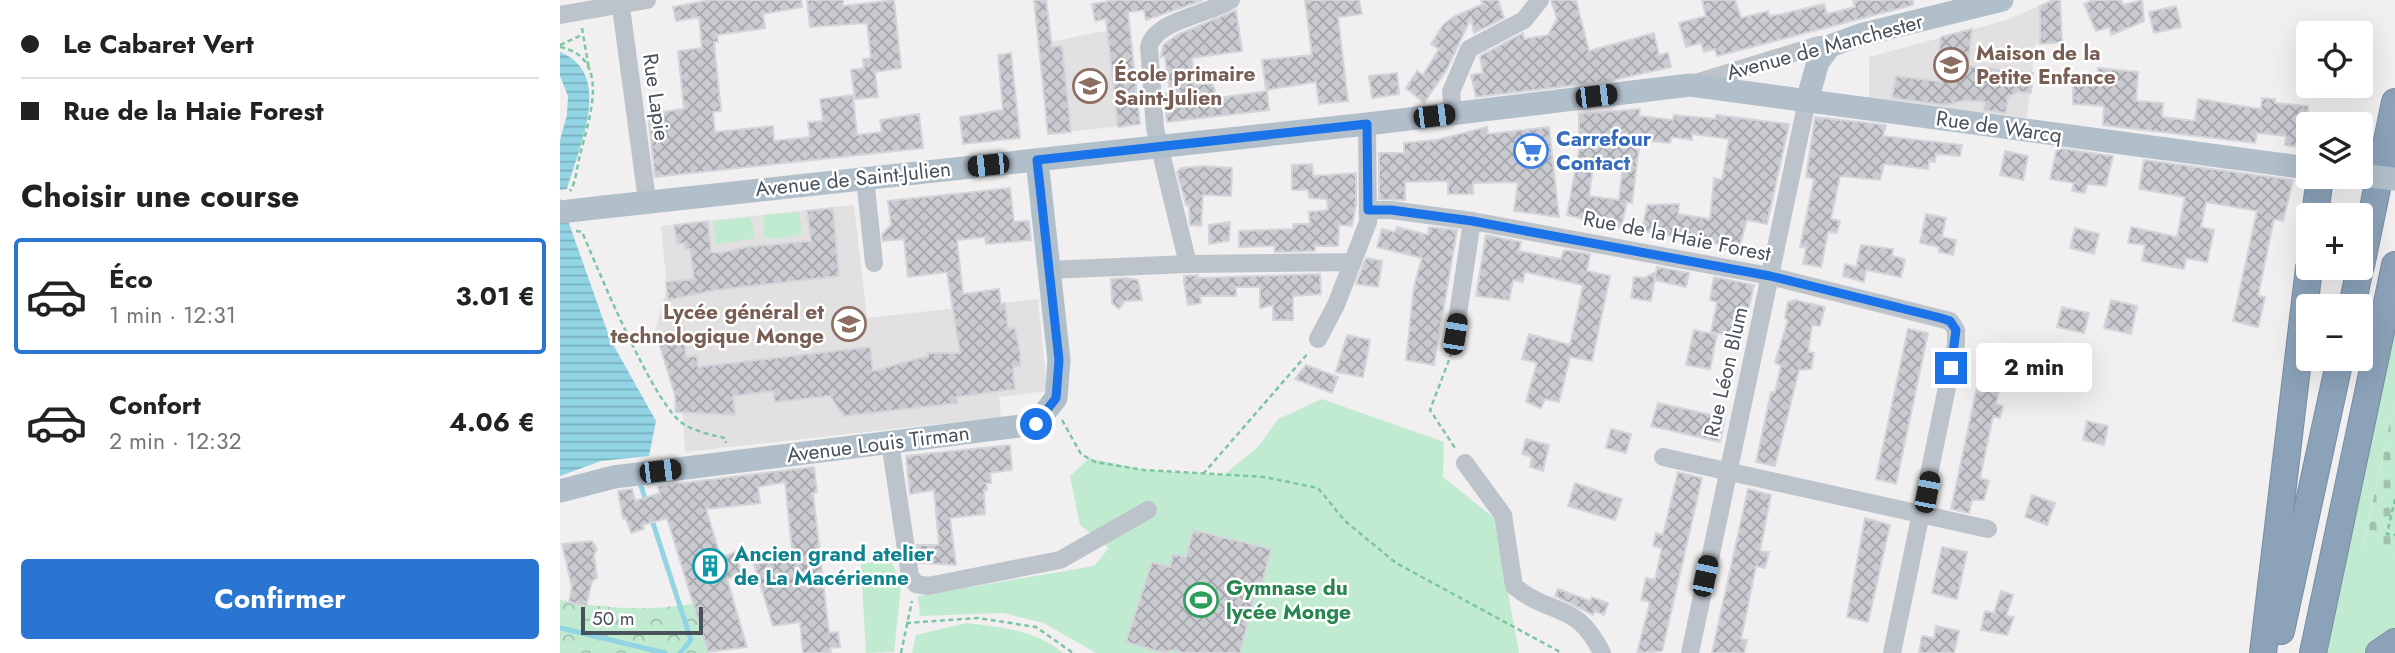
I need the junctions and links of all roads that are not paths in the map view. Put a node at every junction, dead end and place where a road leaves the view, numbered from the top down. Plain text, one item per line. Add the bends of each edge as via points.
1 (647, 0) edge
2 (1231, 0) edge
3 (1540, 0) edge
4 (2002, 0) edge
5 (621, 2) edge
6 (1950, 7) edge
7 (560, 15) edge
8 (1830, 46) junction
9 (1690, 85) junction
10 (1807, 101) junction
11 (2395, 102) edge
12 (1453, 114) junction
13 (1367, 124) junction
14 (1159, 147) junction
15 (1037, 160) junction
16 (2296, 167) edge
17 (2373, 176) edge
18 (865, 178) junction
19 (2395, 179) edge
20 (647, 200) junction
21 (2373, 209) edge
22 (1368, 210) junction
23 (566, 221) edge
24 (1472, 221) junction
25 (1353, 262) junction
26 (874, 263) dead end
27 (1188, 264) junction
28 (2395, 265) edge
29 (1048, 270) junction
30 (1770, 276) junction
31 (2308, 280) edge
32 (1455, 334) road end
33 (1318, 339) road end
34 (2337, 371) edge
35 (890, 442) junction
36 (1663, 457) dead end
37 (1465, 463) road end
38 (1726, 473) junction
39 (560, 491) edge
40 (1148, 510) dead end
41 (1923, 517) junction
42 (1988, 529) dead end
43 (2395, 642) edge
44 (1602, 653) edge
45 (1690, 653) edge
46 (1892, 653) edge
47 (2263, 653) edge
48 (2276, 653) edge
49 (2313, 653) edge
50 (2379, 653) edge

1 - 5 street
2 - 14 street via 1151,37
3 - 12 street via 1524,20 1469,49 1451,92
4 - 6 main road, Avenue de Manchester
5 - 7 street
5 - 20 street, Rue Lapie
6 - 8 main road, Avenue de Manchester
8 - 9 street, Avenue de Manchester via 1819,45
8 - 10 main road via 1818,62
9 - 10 main road, Rue de Warcq
9 - 12 main road, Avenue de Saint-Julien
10 - 16 main road, Rue de Warcq
10 - 30 street, Rue Léon Blum
11 - 21 highway
12 - 13 main road, Avenue de Saint-Julien
13 - 14 main road, Avenue de Saint-Julien
13 - 22 street
14 - 15 main road, Avenue de Saint-Julien
14 - 27 street
15 - 18 main road, Avenue de Saint-Julien
15 - 29 main road
17 - 19 main road, bridge
18 - 20 main road, Avenue de Saint-Julien
18 - 26 street
20 - 23 main road, Avenue de Saint-Julien, bridge via 604,207
22 - 24 street, Rue de la Haie Forest
22 - 25 street
24 - 30 street, Rue de la Haie Forest
24 - 32 street
25 - 27 street
25 - 33 street
27 - 29 street
28 - 49 highway
29 - 35 main road, Avenue Louis Tirman via 1059,360 1056,398 1036,424
30 - 38 street, Rue Léon Blum
30 - 41 street, Rue de la Haie Forest via 1941,318 1956,330
31 - 47 highway
34 - 48 highway
35 - 39 main road, Avenue Louis Tirman via 614,477
35 - 40 street via 910,576 916,584 928,586 1060,560
36 - 38 street
37 - 44 street via 1503,515 1514,586 1527,597 1580,618
38 - 41 street
38 - 45 street, Rue Léon Blum
41 - 42 street
41 - 46 street
43 - 50 highway

